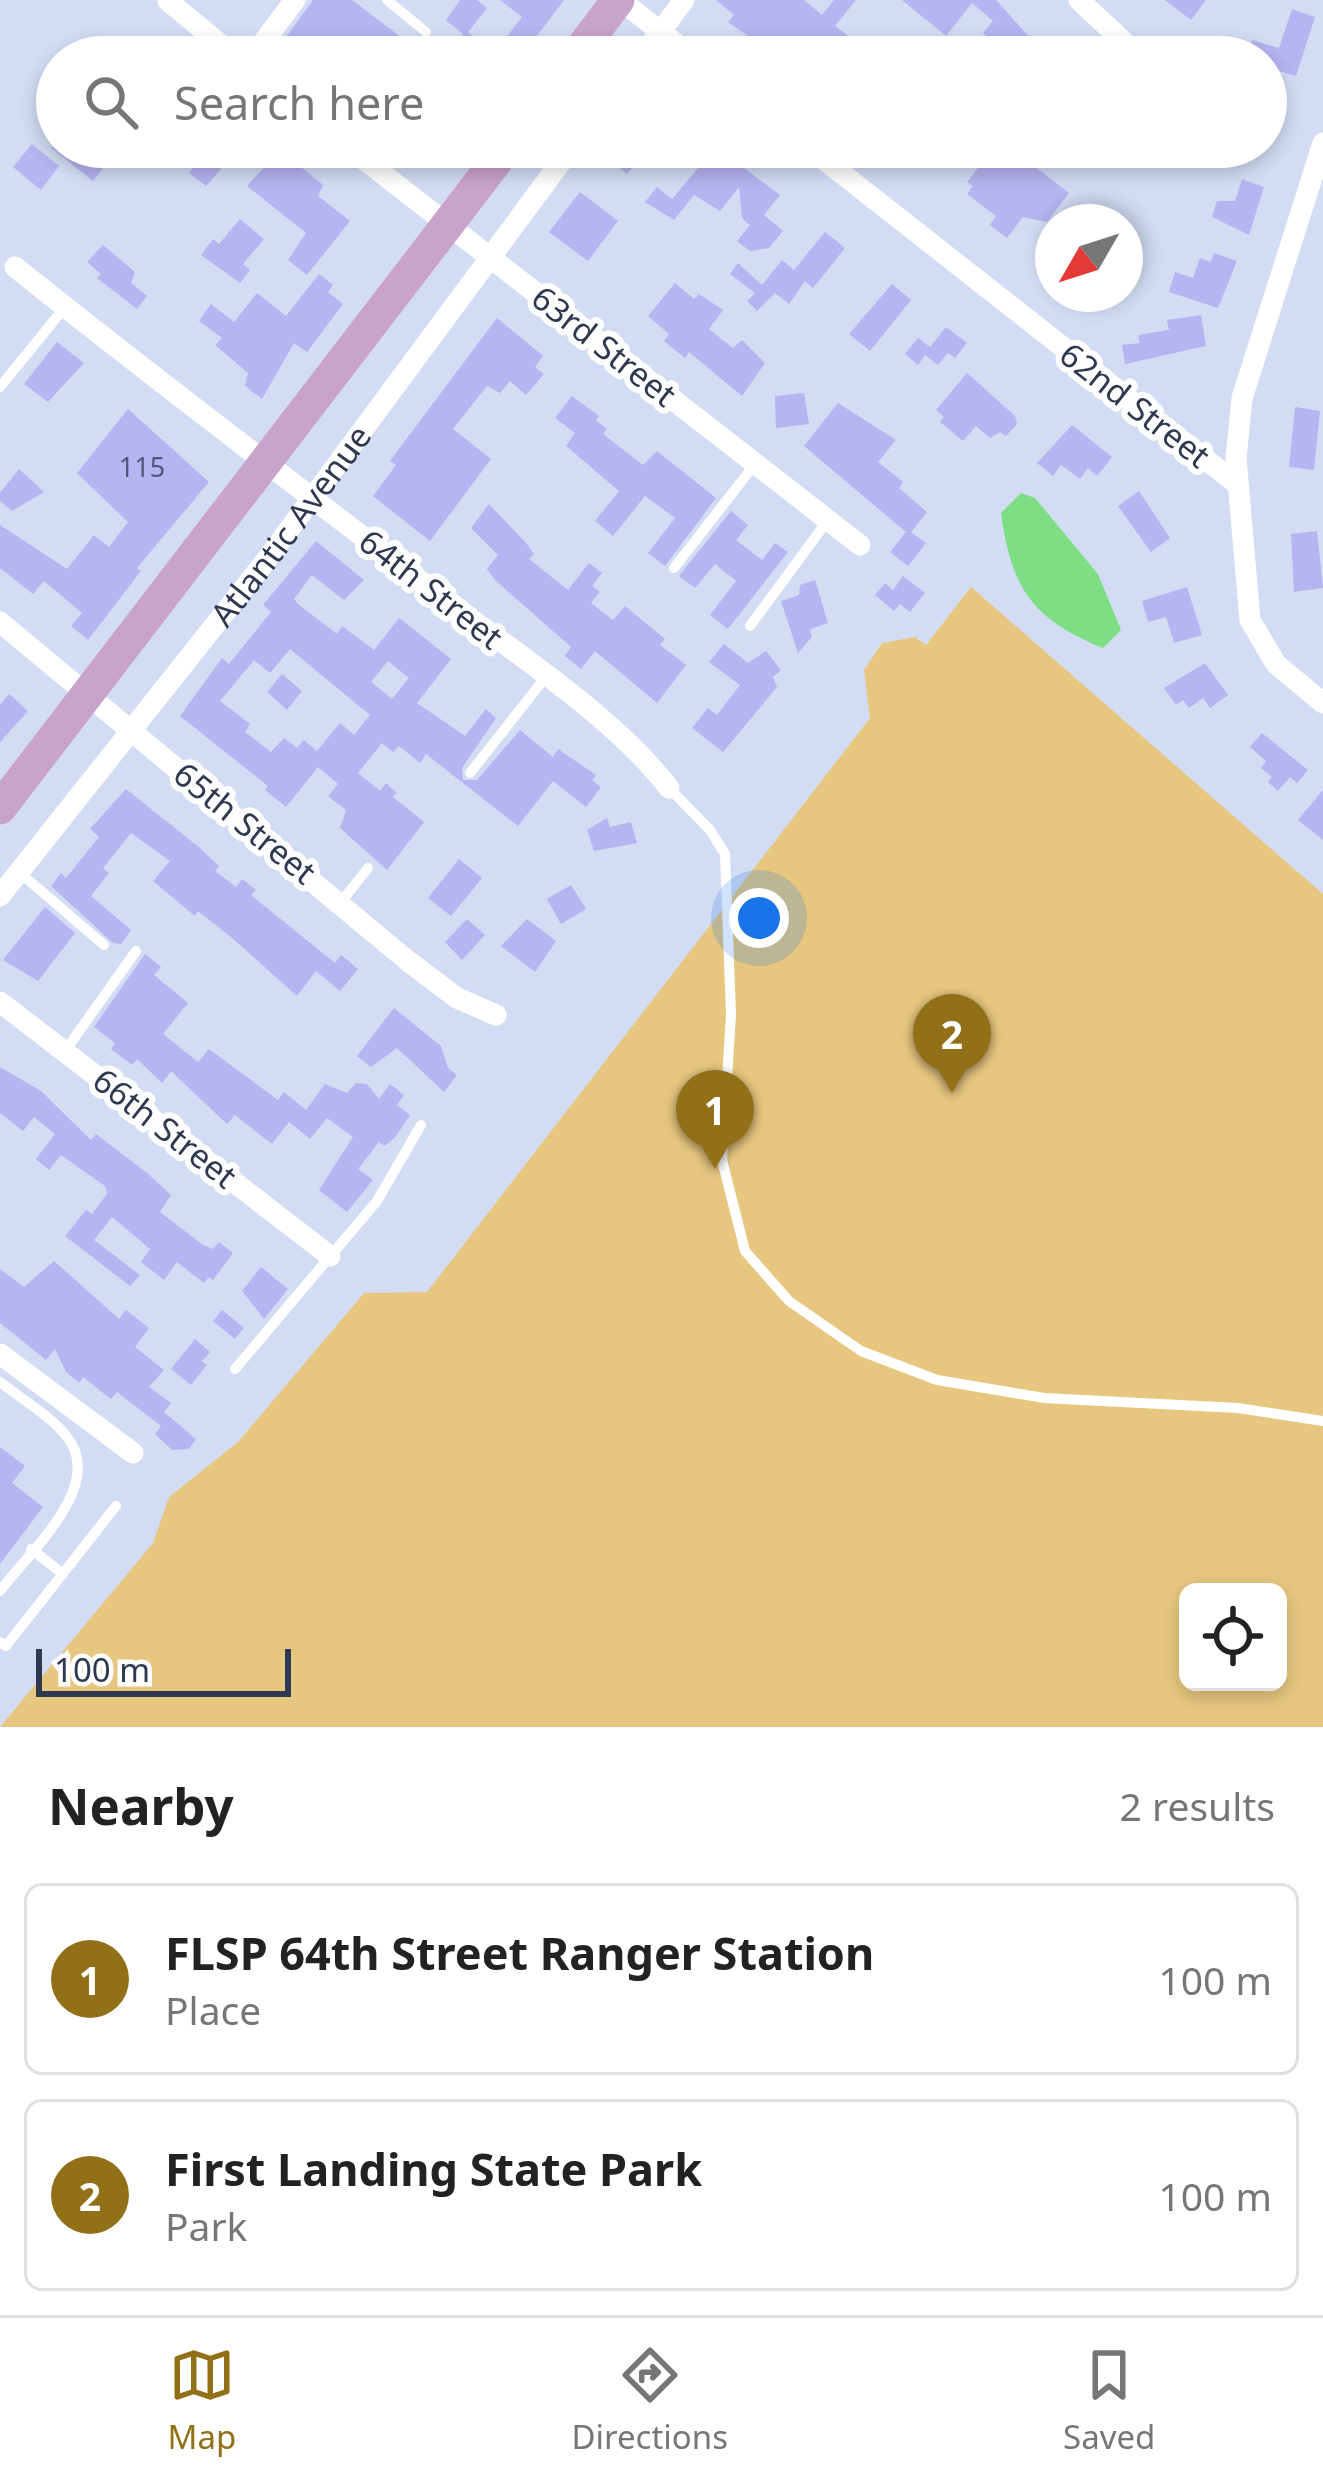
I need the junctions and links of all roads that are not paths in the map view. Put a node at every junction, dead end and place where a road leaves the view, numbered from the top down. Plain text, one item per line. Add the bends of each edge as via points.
1 (295, 0) edge
2 (387, 0) edge
3 (619, 0) edge
4 (684, 0) edge
5 (1079, 0) edge
6 (168, 1) edge
7 (426, 32) dead end
8 (660, 32) junction
9 (210, 36) edge
10 (268, 36) edge
11 (591, 36) edge
12 (657, 36) edge
13 (665, 36) edge
14 (1118, 36) edge
15 (1323, 143) edge
16 (375, 168) edge
17 (490, 168) edge
18 (556, 168) edge
19 (835, 168) edge
20 (448, 225) junction
21 (490, 258) junction
22 (15, 267) dead end
23 (64, 307) junction
24 (0, 387) edge
25 (755, 464) junction
26 (267, 465) junction
27 (1237, 484) junction
28 (313, 498) junction
29 (828, 520) junction
30 (860, 545) dead end
31 (674, 568) dead end
32 (0, 622) edge
33 (750, 626) dead end
34 (545, 678) junction
35 (89, 694) junction
36 (1321, 699) edge
37 (131, 730) junction
38 (470, 773) dead end
39 (669, 788) joint
40 (0, 808) edge
41 (368, 868) dead end
42 (19, 872) junction
43 (0, 896) edge
44 (341, 902) junction
45 (104, 945) dead end
46 (136, 951) dead end
47 (0, 1002) edge
48 (496, 1015) dead end
49 (65, 1051) junction
50 (421, 1125) dead end
51 (330, 1256) junction
52 (0, 1354) edge
53 (235, 1369) dead end
54 (0, 1382) edge
55 (1323, 1421) edge
56 (133, 1453) dead end
57 (116, 1506) dead end
58 (32, 1549) junction
59 (63, 1574) junction
60 (0, 1591) edge
61 (0, 1642) edge

1 - 10 street
2 - 7 lane
3 - 8 street
3 - 11 highway
4 - 8 street
5 - 14 street
6 - 9 street
8 - 12 street
8 - 13 street
15 - 27 street via 1242,398
16 - 20 street, 63rd Street
17 - 20 highway, Atlantic Avenue
18 - 21 street, Atlantic Avenue
19 - 27 street, 62nd Street
20 - 21 street, 63rd Street
20 - 26 highway, Atlantic Avenue
21 - 25 street, 63rd Street
21 - 28 street, Atlantic Avenue
22 - 23 street, 64th Street
23 - 24 lane
23 - 26 street, 64th Street
25 - 29 street, 63rd Street
25 - 31 lane
26 - 28 street, 64th Street
26 - 35 highway, Atlantic Avenue
27 - 36 street via 1257,639
28 - 34 street, 64th Street
28 - 37 street, Atlantic Avenue
29 - 30 street, 63rd Street
29 - 33 lane
32 - 35 street, 65th Street
34 - 38 lane
34 - 39 street, 64th Street
35 - 37 street, 65th Street
35 - 40 highway, Atlantic Avenue
37 - 42 street, Atlantic Avenue
37 - 44 street, 65th Street
39 - 55 lane via 725,854 731,1015 722,1160 745,1251 789,1301 861,1351 937,1380 1044,1398
41 - 44 lane
42 - 43 street, Atlantic Avenue
42 - 45 lane
44 - 48 street, 65th Street via 457,998
46 - 49 lane
47 - 49 street, 66th Street
49 - 51 street, 66th Street
50 - 51 lane via 390,1183
51 - 53 lane
52 - 56 street
54 - 58 lane via 62,1430 77,1456 74,1493
57 - 59 lane
58 - 59 lane
58 - 60 lane
59 - 61 lane via 6,1646

